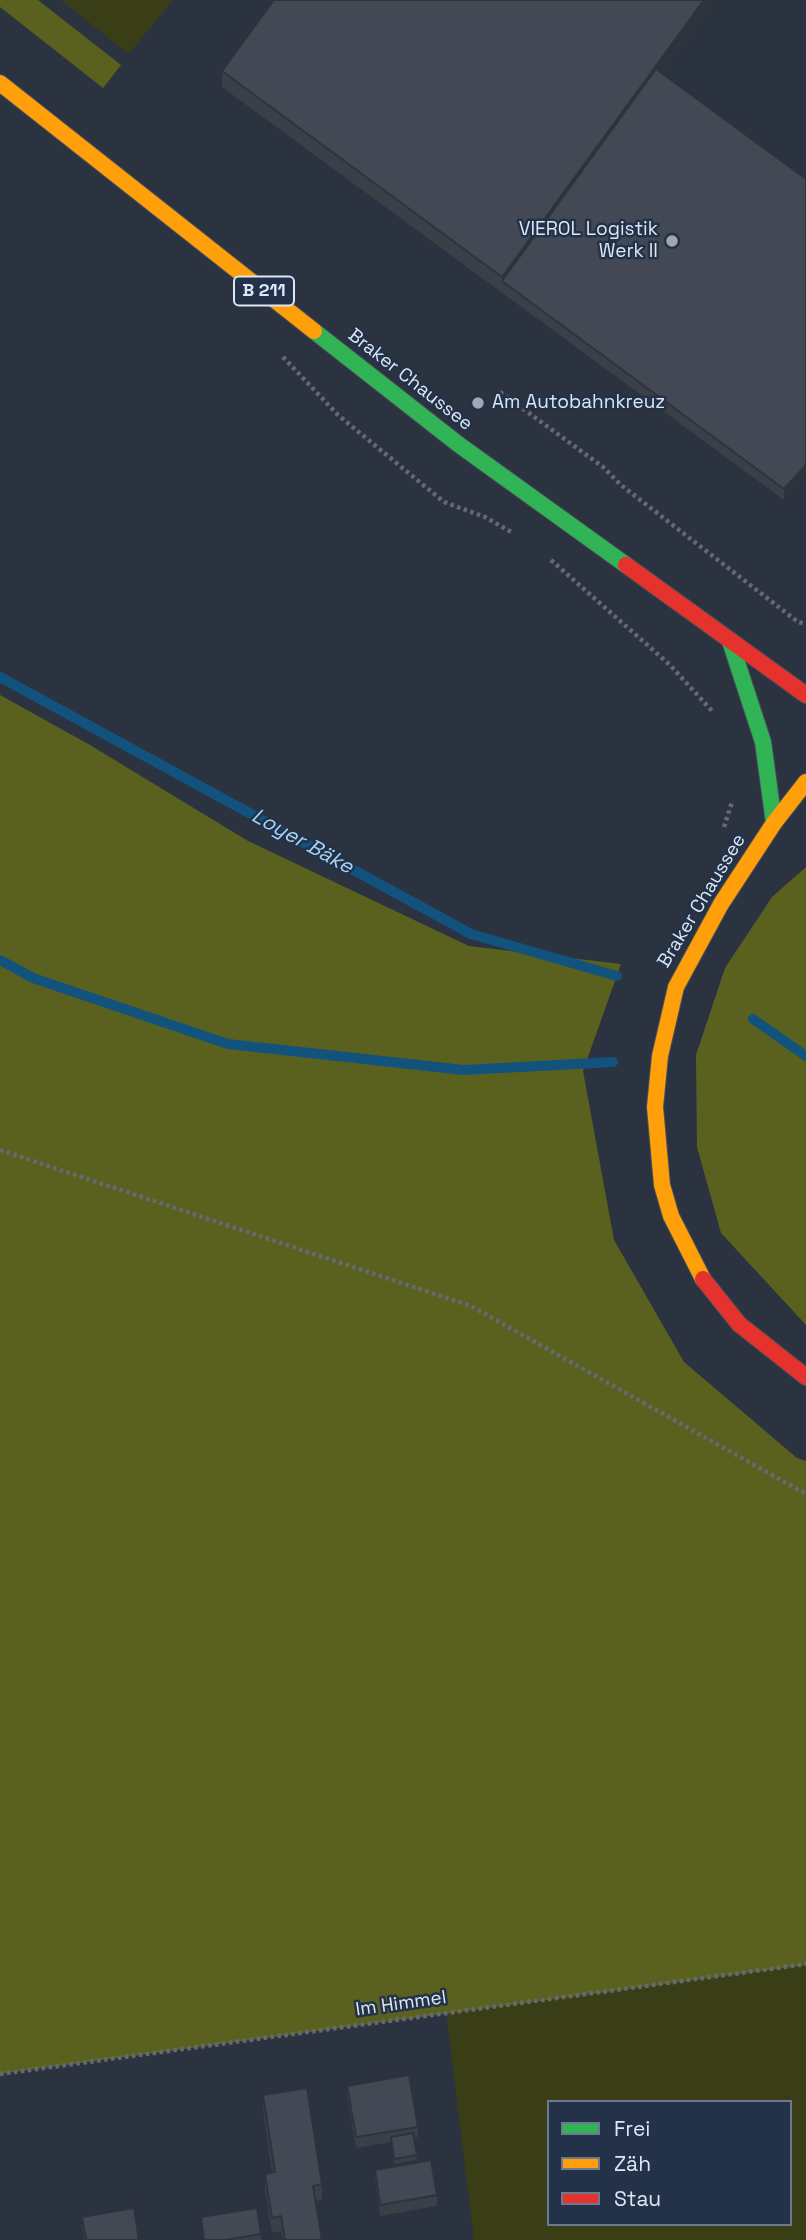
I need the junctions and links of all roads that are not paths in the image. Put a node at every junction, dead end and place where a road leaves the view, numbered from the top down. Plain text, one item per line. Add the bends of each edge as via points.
1 (0, 83) edge
2 (730, 640) junction
3 (806, 695) edge
4 (806, 782) edge
5 (774, 822) junction
6 (806, 1377) edge

1 - 2 main road, Braker Chaussee / B 211 via 458,444
2 - 3 main road, Braker Chaussee / B 211
2 - 5 main road via 764,742
4 - 5 main road, Braker Chaussee
5 - 6 main road, Braker Chaussee via 676,988 660,1056 655,1107 662,1185 696,1270 738,1324

